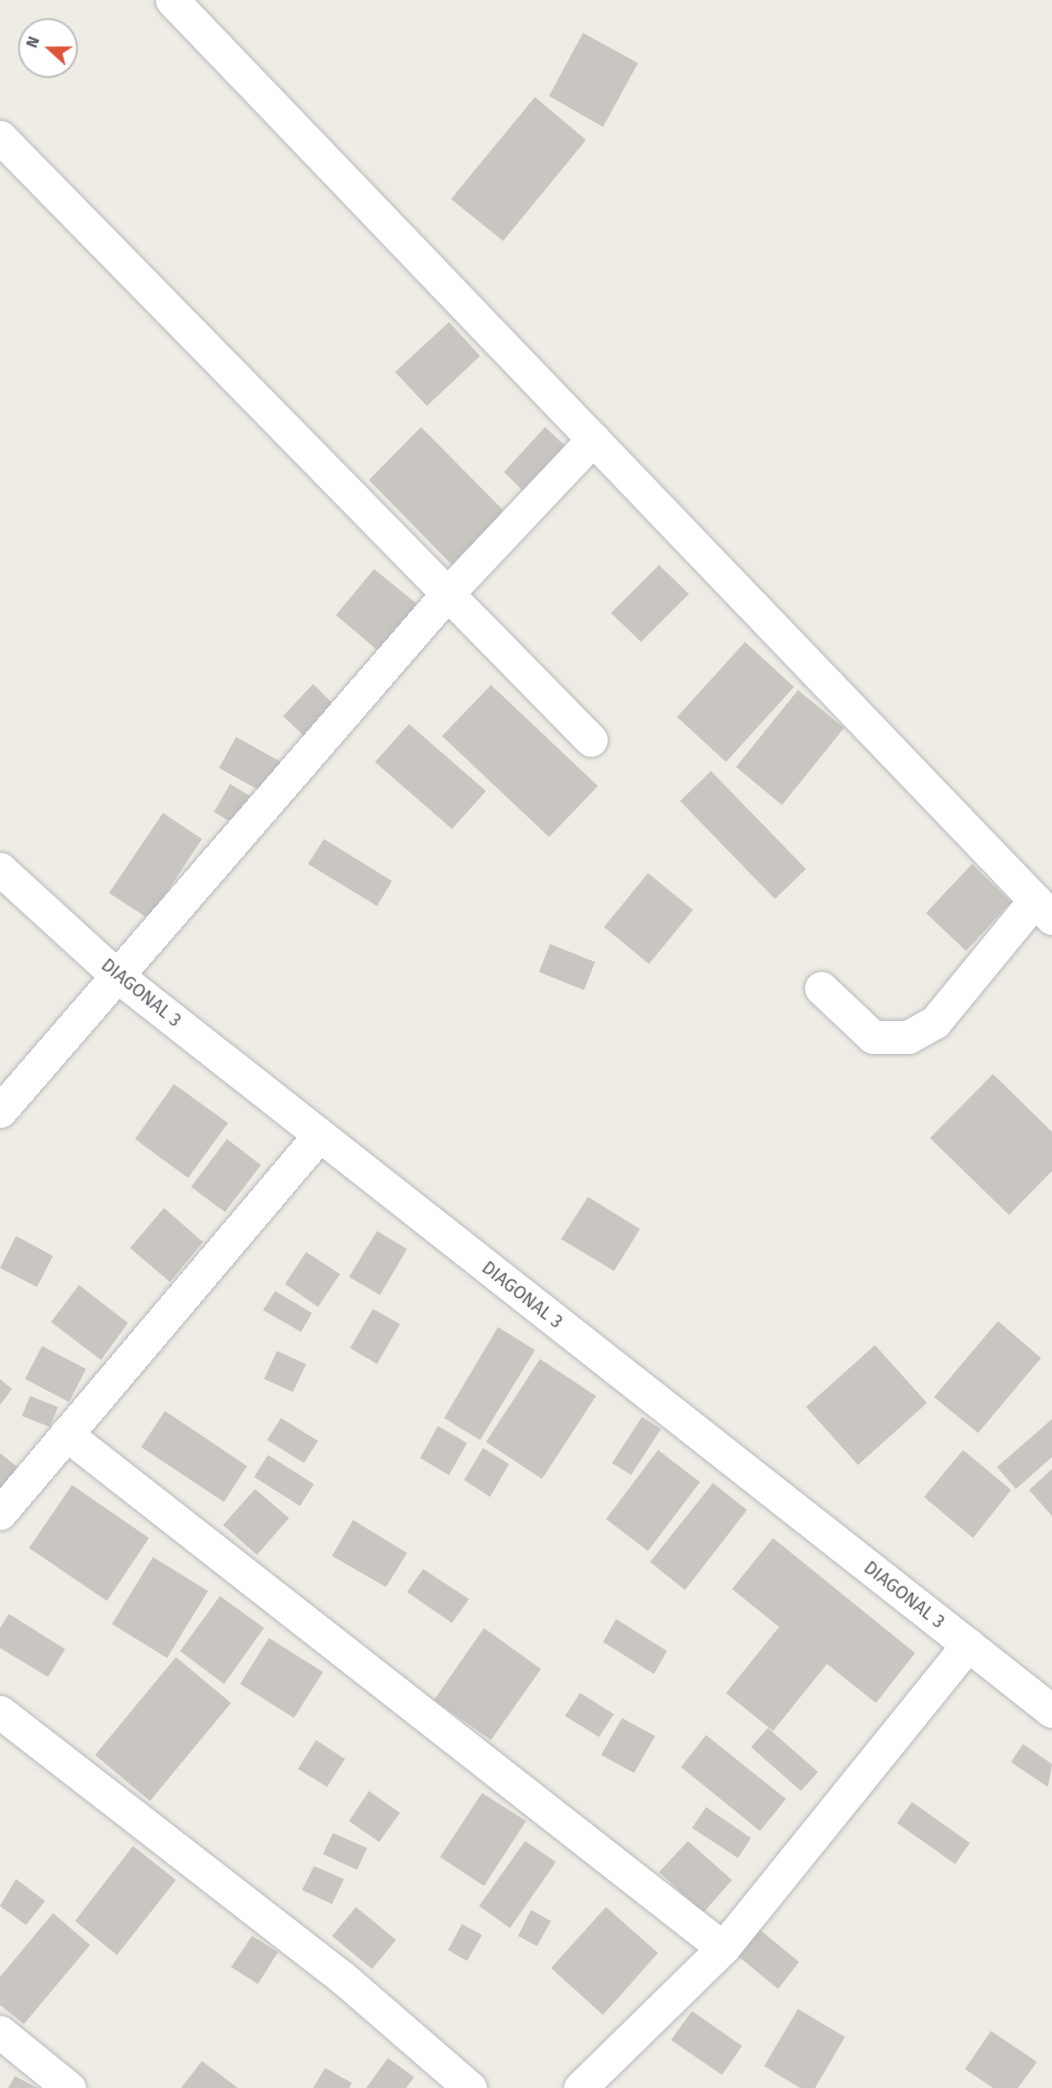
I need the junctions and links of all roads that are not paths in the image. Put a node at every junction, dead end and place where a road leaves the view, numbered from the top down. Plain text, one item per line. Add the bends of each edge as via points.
1 (172, 0) edge
2 (0, 137) edge
3 (593, 440) junction
4 (447, 594) junction
5 (591, 740) dead end
6 (0, 869) edge
7 (1043, 909) edge
8 (115, 974) junction
9 (821, 988) dead end
10 (0, 1111) edge
11 (320, 1135) junction
12 (66, 1434) junction
13 (0, 1513) edge
14 (968, 1644) junction
15 (1052, 1711) edge
16 (0, 1712) edge
17 (723, 1948) junction
18 (0, 2032) edge
19 (69, 2088) edge
20 (470, 2088) edge
21 (580, 2088) edge

1 - 3 street
2 - 4 street
3 - 4 street
3 - 7 street
4 - 5 street
4 - 8 street
6 - 8 street, DIAGONAL 3
7 - 9 street via 935,1022 908,1037 873,1037
8 - 10 street
8 - 11 street, DIAGONAL 3
11 - 12 street
11 - 14 street, DIAGONAL 3
12 - 13 street
12 - 17 street
14 - 15 street, DIAGONAL 3
14 - 17 street
16 - 20 street via 343,1978
17 - 21 street
18 - 19 street

